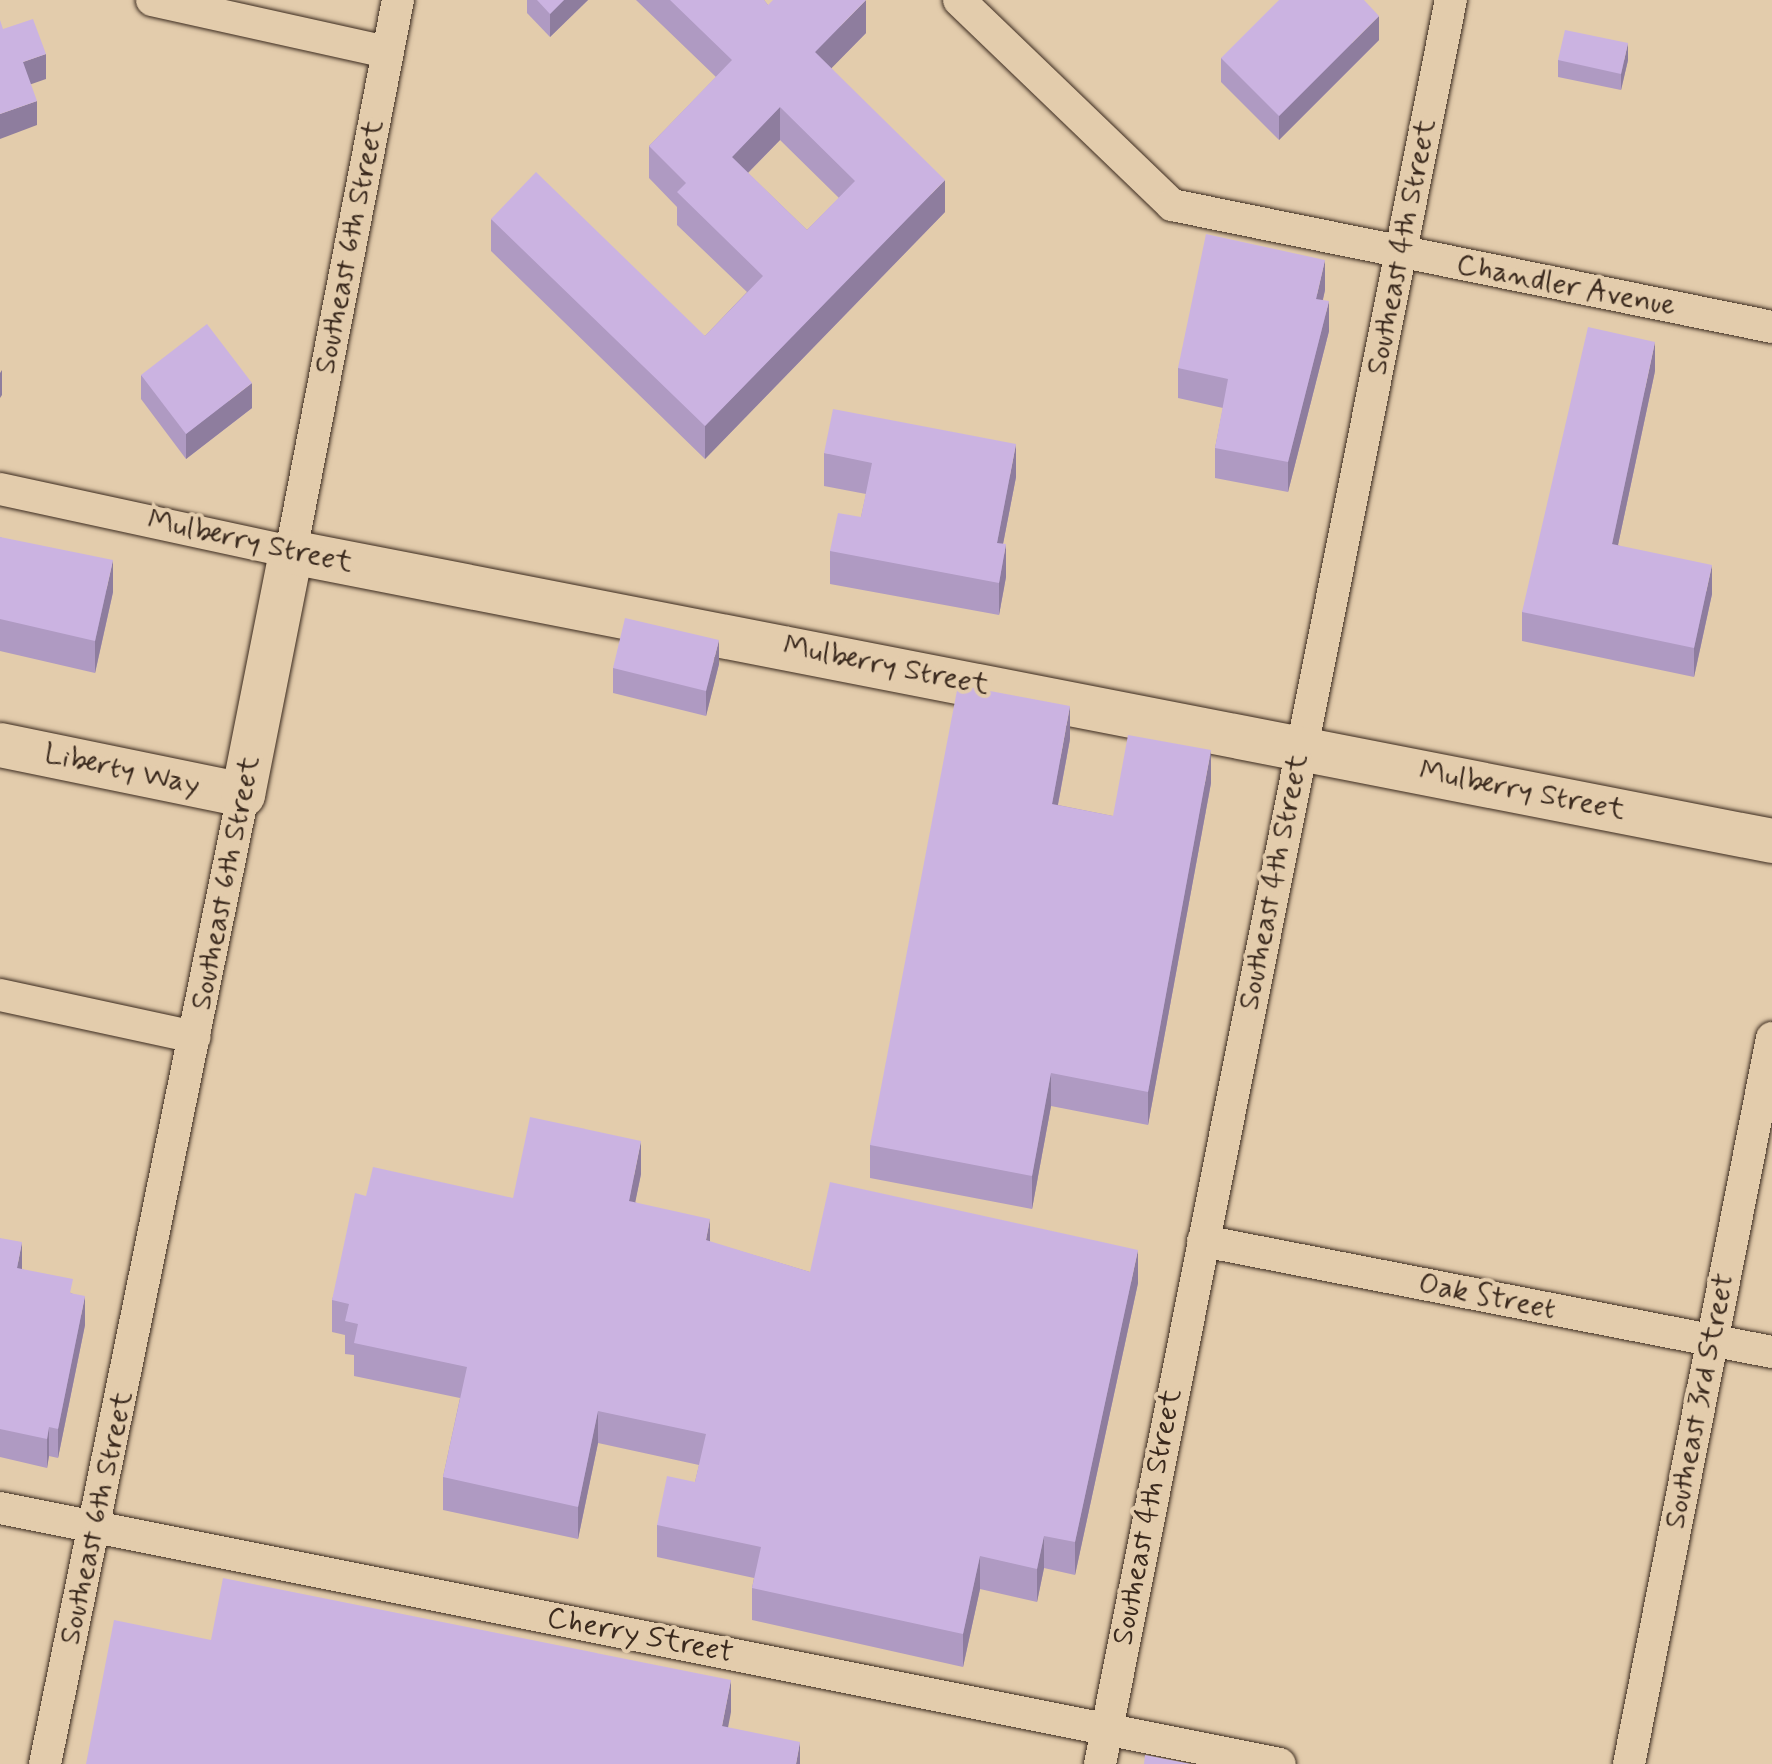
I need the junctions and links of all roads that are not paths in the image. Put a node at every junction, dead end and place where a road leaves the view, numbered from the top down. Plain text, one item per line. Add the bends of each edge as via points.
1 (152, 0) edge
2 (398, 0) edge
3 (959, 0) edge
4 (1451, 0) edge
5 (387, 52) junction
6 (1401, 253) junction
7 (1772, 327) edge
8 (0, 489) edge
9 (291, 552) junction
10 (0, 745) edge
11 (1301, 746) junction
12 (243, 795) junction
13 (1772, 841) edge
14 (0, 995) edge
15 (195, 1037) junction
16 (1772, 1038) edge
17 (1203, 1241) junction
18 (1712, 1340) junction
19 (1772, 1352) edge
20 (0, 1508) edge
21 (98, 1527) junction
22 (1106, 1729) junction
23 (45, 1764) edge
24 (1100, 1764) edge
25 (1280, 1764) edge
26 (1629, 1764) edge

1 - 5 street
2 - 5 street, Southeast 6th Street
3 - 6 street, Chandler Avenue via 1172,205
4 - 6 street, Southeast 4th Street
5 - 9 street, Southeast 6th Street
6 - 7 street, Chandler Avenue
6 - 11 street, Southeast 4th Street
8 - 9 street, Mulberry Street
9 - 11 street, Mulberry Street
9 - 12 street, Southeast 6th Street
10 - 12 street, Liberty Way
11 - 13 street, Mulberry Street
11 - 17 street, Southeast 4th Street
12 - 15 street, Southeast 6th Street
14 - 15 street
15 - 21 street, Southeast 6th Street
16 - 18 street, Southeast 3rd Street
17 - 18 street, Oak Street
17 - 22 street, Southeast 4th Street
18 - 19 street, Oak Street
18 - 26 street, Southeast 3rd Street
20 - 21 street, Cherry Street
21 - 22 street, Cherry Street
21 - 23 street, Southeast 6th Street
22 - 24 street, Southeast 4th Street
22 - 25 street, Cherry Street

